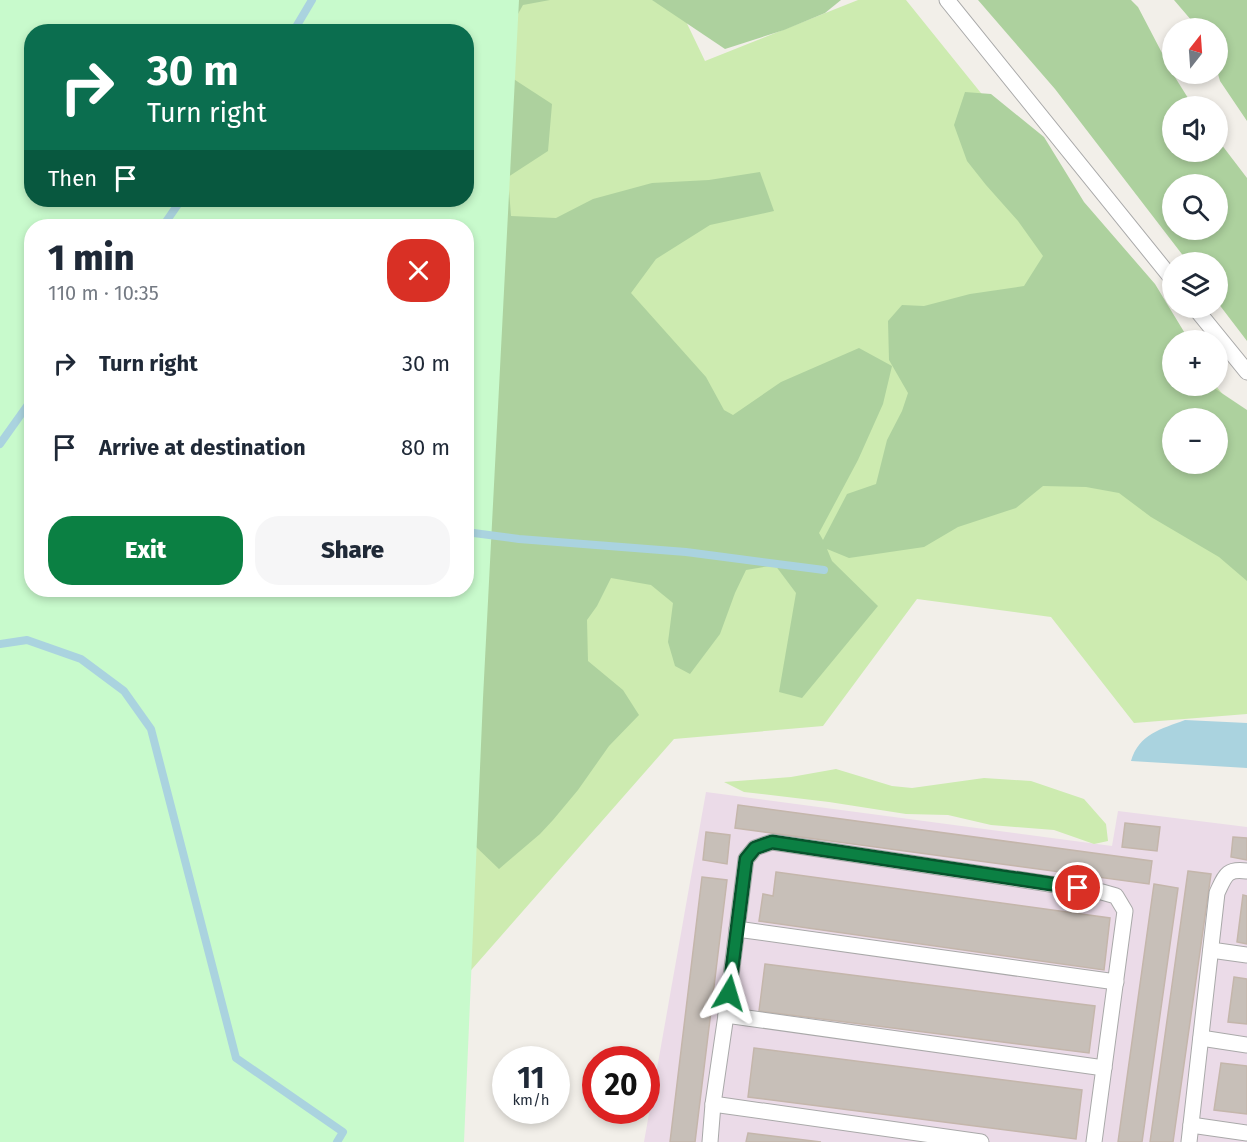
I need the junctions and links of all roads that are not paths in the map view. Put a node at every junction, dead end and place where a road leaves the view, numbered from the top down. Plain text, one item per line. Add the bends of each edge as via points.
1 (947, 0) edge
2 (1162, 266) edge
3 (1203, 318) edge
4 (1247, 372) edge
5 (1247, 872) edge
6 (737, 929) junction
7 (1211, 950) junction
8 (1247, 955) edge
9 (1116, 982) junction
10 (726, 1015) junction
11 (1201, 1038) junction
12 (1247, 1045) edge
13 (1104, 1068) junction
14 (713, 1104) junction
15 (1191, 1125) junction
16 (1247, 1133) edge
17 (710, 1142) edge
18 (981, 1142) edge
19 (1094, 1142) edge
20 (1189, 1142) edge

1 - 2 lane
3 - 4 lane
5 - 7 lane via 1236,870 1226,875 1217,893
6 - 9 lane
6 - 9 lane via 746,859 755,848 772,842 1116,896 1125,911
6 - 10 lane
7 - 8 lane
7 - 11 lane
9 - 13 lane
10 - 13 lane
10 - 14 lane
11 - 12 lane
11 - 15 lane
13 - 19 lane
14 - 17 lane
14 - 18 lane
15 - 16 lane
15 - 20 lane

